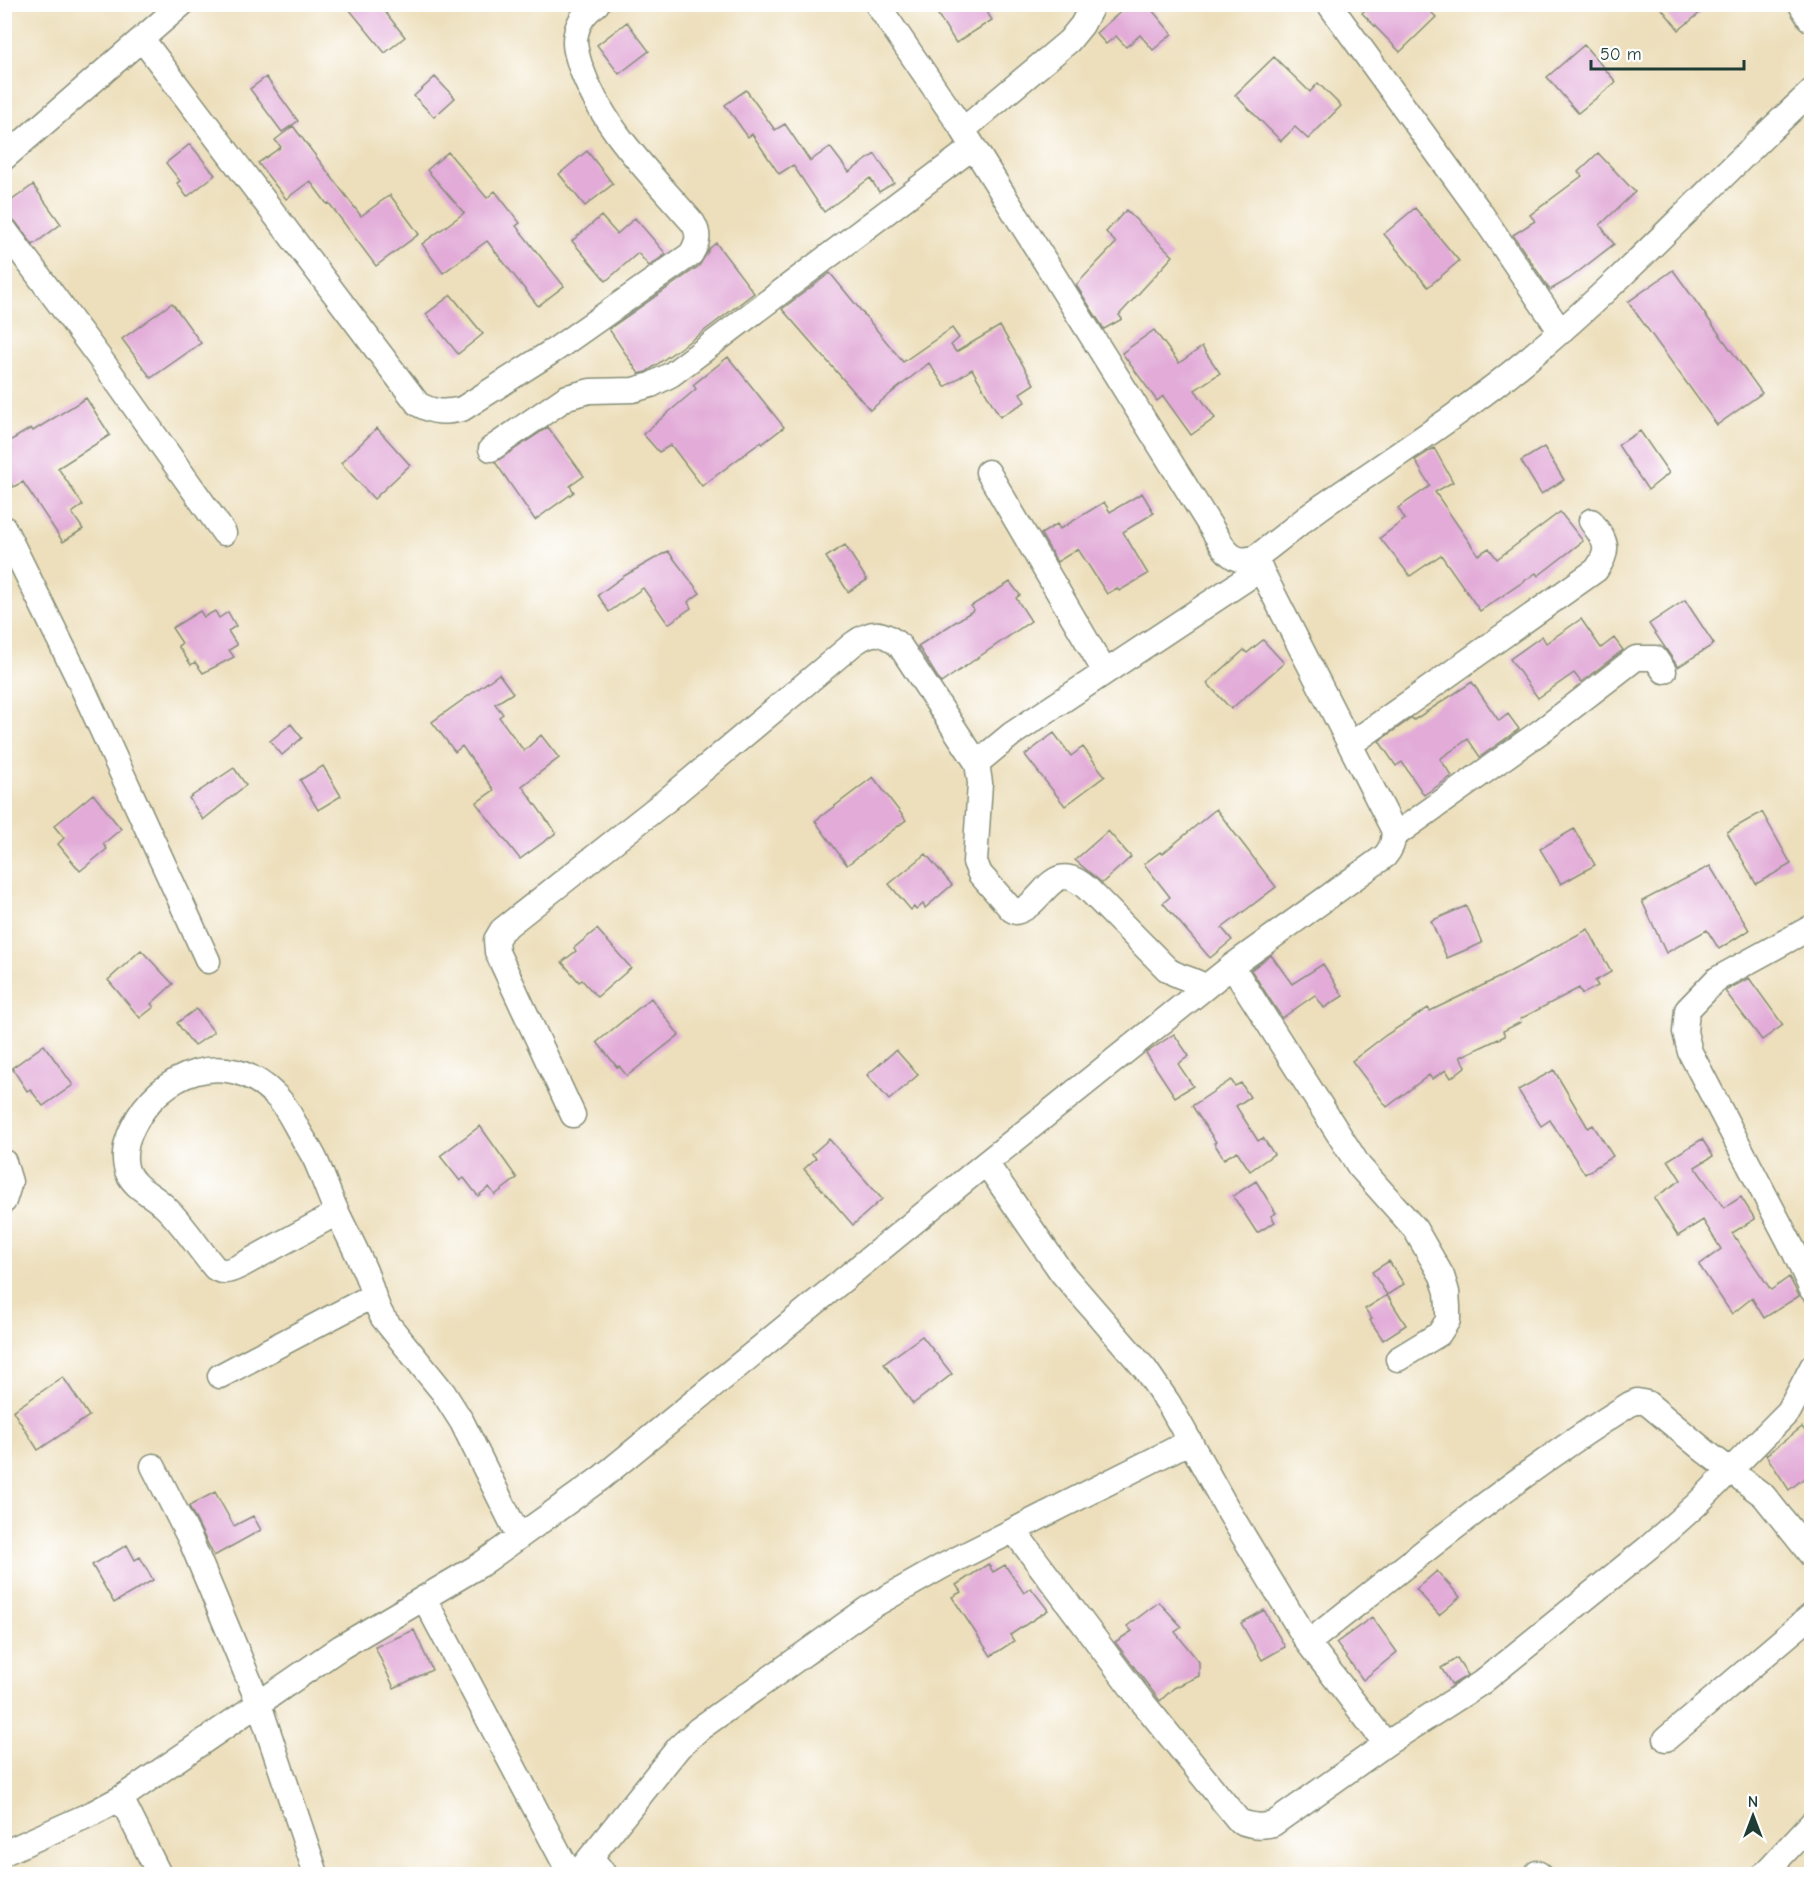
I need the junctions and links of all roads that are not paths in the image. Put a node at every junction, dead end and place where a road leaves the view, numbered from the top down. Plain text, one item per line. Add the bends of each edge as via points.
1 (182, 4) edge
2 (597, 4) edge
3 (878, 4) edge
4 (1093, 4) edge
5 (1329, 4) edge
6 (1804, 4) edge
7 (1812, 17) edge
8 (142, 39) junction
9 (1812, 91) edge
10 (968, 139) junction
11 (4, 158) edge
12 (4, 229) edge
13 (1561, 332) junction
14 (491, 449) dead end
15 (988, 472) dead end
16 (1592, 521) dead end
17 (4, 528) edge
18 (224, 533) dead end
19 (1258, 563) junction
20 (1664, 671) dead end
21 (1106, 672) junction
22 (1351, 744) junction
23 (977, 763) junction
24 (1394, 836) junction
25 (1812, 927) edge
26 (208, 961) dead end
27 (1232, 966) junction
28 (1205, 987) junction
29 (573, 1115) dead end
30 (4, 1162) edge
31 (986, 1163) junction
32 (4, 1201) edge
33 (337, 1213) junction
34 (1812, 1290) edge
35 (372, 1296) junction
36 (1398, 1359) dead end
37 (1812, 1367) edge
38 (220, 1376) dead end
39 (1189, 1442) junction
40 (153, 1466) dead end
41 (1730, 1469) junction
42 (1014, 1531) junction
43 (519, 1537) junction
44 (1812, 1556) edge
45 (424, 1598) junction
46 (1812, 1615) edge
47 (1308, 1643) junction
48 (259, 1704) junction
49 (1666, 1739) dead end
50 (1386, 1744) junction
51 (121, 1798) junction
52 (1812, 1823) edge
53 (4, 1853) edge
54 (590, 1869) edge
55 (159, 1875) edge
56 (316, 1875) edge
57 (570, 1875) edge
58 (1764, 1875) edge

1 - 8 street
2 - 8 street via 588,11 575,34 575,51 587,86 606,120 693,223 698,231 696,245 691,254 556,349 462,409 446,412 431,411 418,404
3 - 10 street
4 - 10 street via 1070,41
5 - 13 street via 1480,212
6 - 7 street
8 - 11 street
9 - 13 street
10 - 14 street via 672,374 633,390 590,391 567,397
10 - 19 street via 1224,548 1237,560
12 - 18 street
13 - 19 street via 1488,392 1322,506
15 - 21 street
16 - 22 street via 1605,542 1604,559 1596,570
17 - 26 street via 79,680
19 - 21 street
19 - 22 street
20 - 24 street via 1655,657 1636,657 1544,729
21 - 23 street via 997,745
22 - 24 street
23 - 28 street via 980,783 975,862 980,874 1011,910 1024,909 1053,881 1070,877 1088,889 1167,969
23 - 29 street via 900,646 889,636 865,635 669,799 502,930 496,940 497,952
24 - 27 street via 1385,856
25 - 34 street via 1717,979 1687,1010 1685,1032 1690,1052
27 - 28 street
27 - 36 street via 1359,1166 1415,1230 1442,1276 1448,1307 1444,1328
28 - 31 street
30 - 32 street via 10,1182
31 - 39 street via 1062,1273 1145,1369
31 - 43 street via 640,1447
33 - 33 street via 242,1265 220,1271 163,1205 134,1184 125,1154 129,1136 142,1109 161,1090 192,1073 213,1068 245,1073 284,1105 315,1160
33 - 35 street via 366,1274
35 - 38 street
35 - 43 street via 382,1318 462,1422
37 - 41 street via 1789,1411
39 - 42 street
39 - 47 street
40 - 48 street via 191,1541
41 - 44 street via 1764,1496
41 - 47 street via 1647,1403 1637,1401 1588,1430 1463,1521
41 - 50 street via 1680,1519 1522,1651
42 - 50 street via 1140,1699 1239,1821 1250,1826 1273,1824
42 - 54 street via 867,1609 699,1729 664,1765
43 - 45 street
45 - 48 street via 341,1647
45 - 57 street
46 - 49 street
47 - 50 street
48 - 51 street
48 - 56 street
51 - 53 street
51 - 55 street
52 - 58 street

